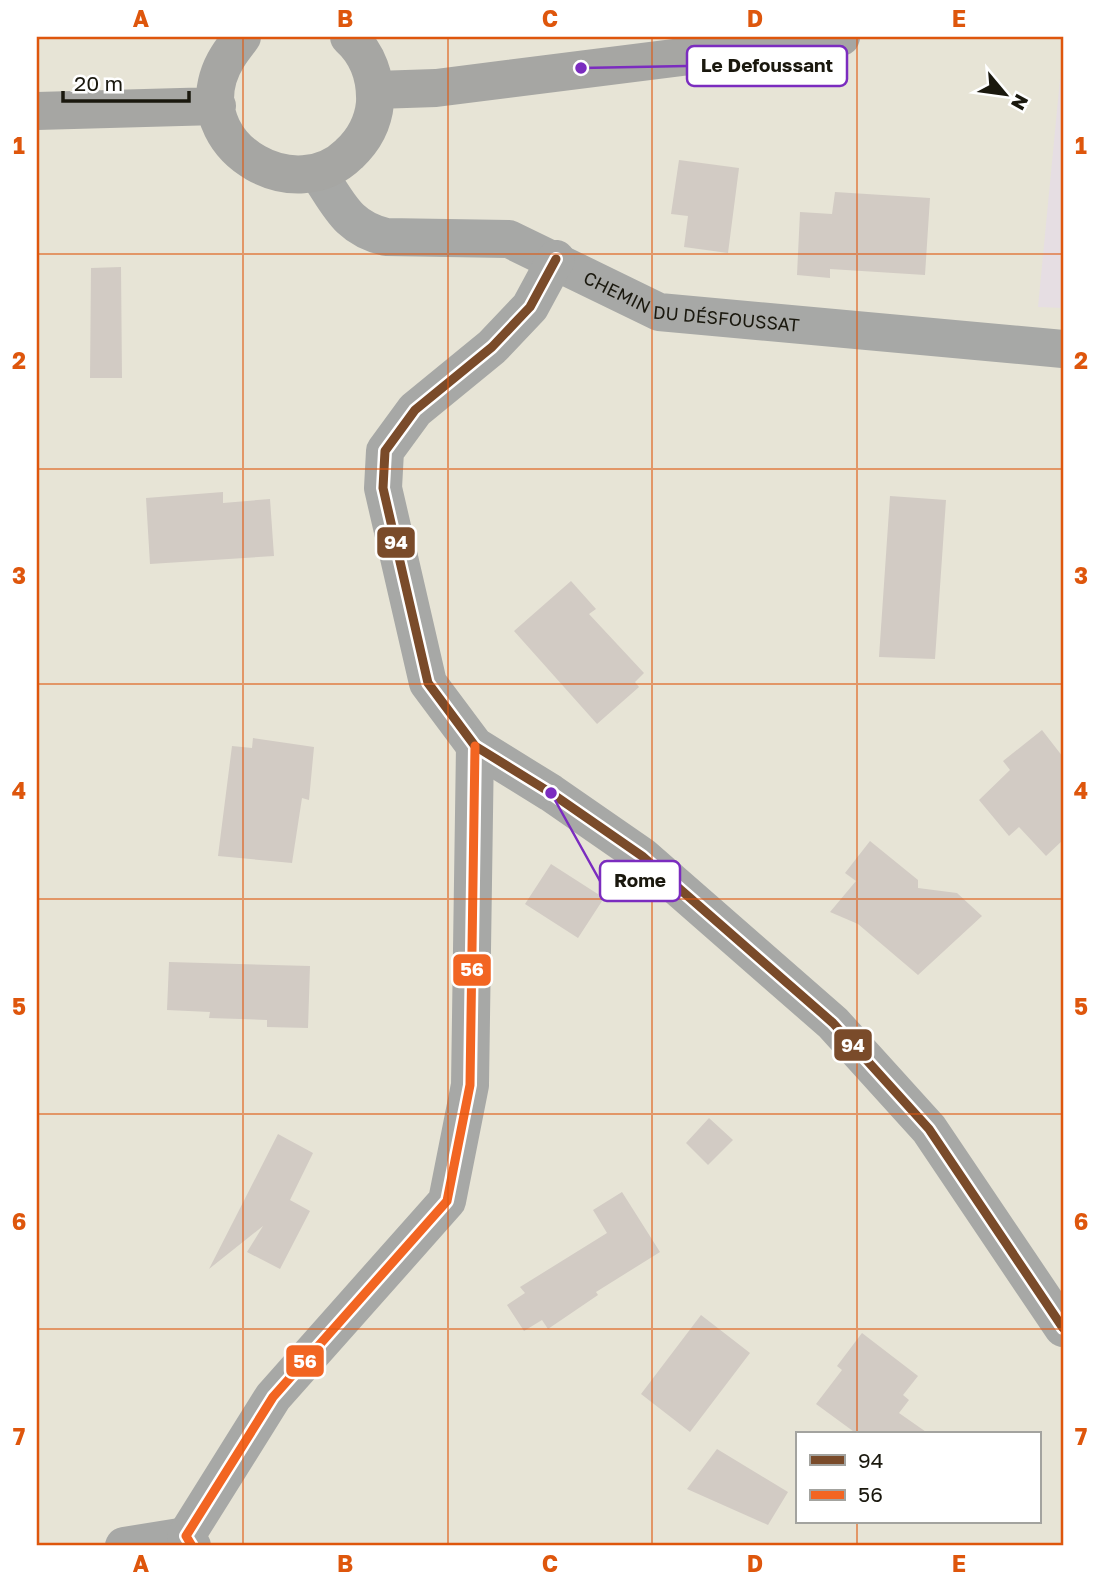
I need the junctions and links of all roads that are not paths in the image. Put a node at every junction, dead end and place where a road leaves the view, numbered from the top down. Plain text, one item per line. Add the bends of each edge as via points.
1 (242, 37) edge
2 (349, 37) edge
3 (841, 37) edge
4 (376, 90) junction
5 (217, 106) junction
6 (37, 111) edge
7 (318, 173) junction
8 (556, 259) junction
9 (1063, 349) edge
10 (475, 746) junction
11 (1063, 1328) edge
12 (189, 1541) edge
13 (124, 1546) edge

1 - 5 main road via 226,57 217,80
2 - 4 main road via 370,65
3 - 4 main road via 436,89
4 - 7 main road via 373,117 362,142 343,161
5 - 6 main road
5 - 7 main road via 225,132 241,154 264,169 291,176
7 - 8 street, CHEMIN DU DÉSFOUSSAT via 352,223 368,233 509,239
8 - 9 street, CHEMIN DU DÉSFOUSSAT via 659,312
8 - 10 street via 530,307 492,347 415,410 384,451 383,488 428,683
10 - 11 street via 642,856 833,1023 929,1129
10 - 12 street via 470,1085 447,1201 273,1397
12 - 13 street

